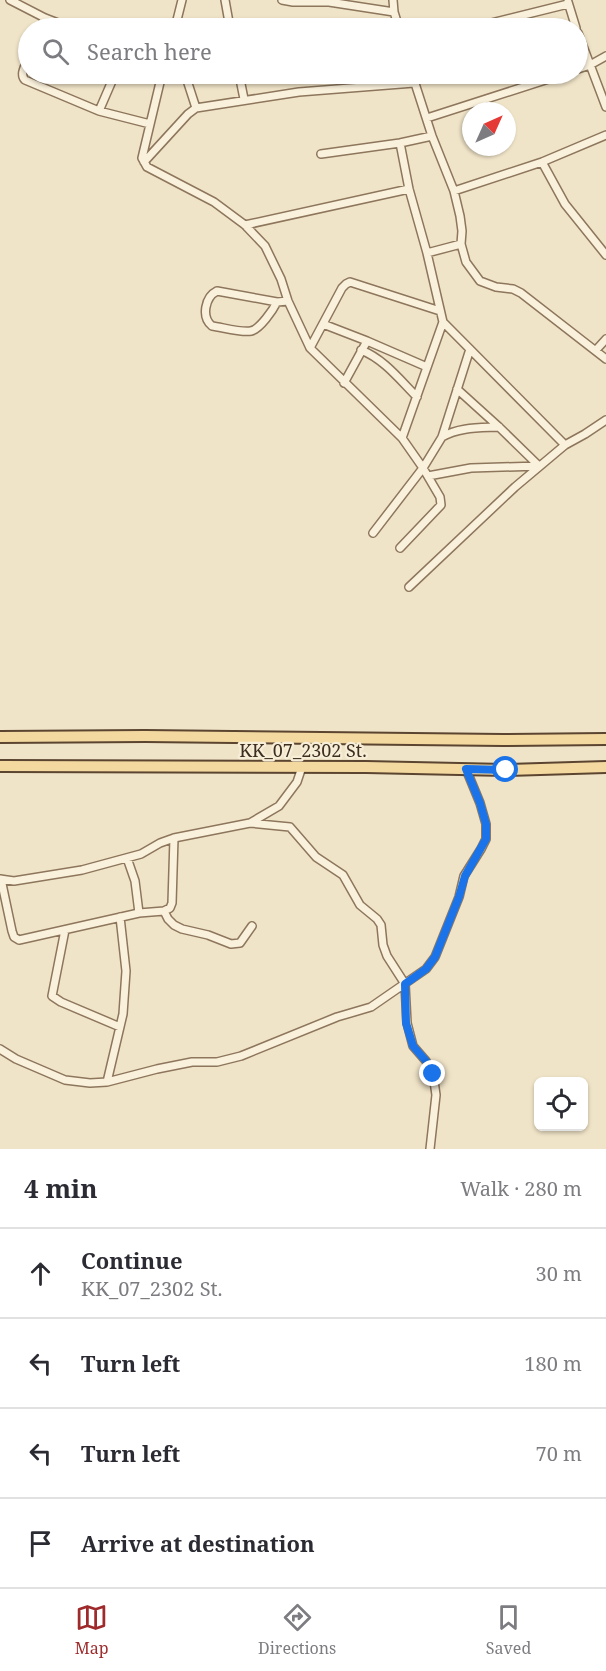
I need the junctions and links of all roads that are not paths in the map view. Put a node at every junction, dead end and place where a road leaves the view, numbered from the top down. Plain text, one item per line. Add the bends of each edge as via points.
1 (10, 0) edge
2 (184, 0) edge
3 (225, 0) edge
4 (282, 0) edge
5 (393, 0) edge
6 (568, 2) edge
7 (394, 12) junction
8 (45, 18) edge
9 (178, 18) edge
10 (228, 18) edge
11 (396, 18) edge
12 (508, 18) edge
13 (573, 18) edge
14 (606, 56) edge
15 (588, 60) edge
16 (590, 65) junction
17 (35, 84) edge
18 (111, 84) edge
19 (160, 84) edge
20 (188, 84) edge
21 (241, 84) edge
22 (399, 84) edge
23 (414, 84) edge
24 (533, 84) edge
25 (244, 99) junction
26 (606, 107) edge
27 (196, 108) junction
28 (99, 111) junction
29 (427, 118) junction
30 (150, 124) junction
31 (606, 135) edge
32 (432, 136) junction
33 (400, 143) junction
34 (321, 154) dead end
35 (144, 162) junction
36 (542, 162) junction
37 (409, 189) junction
38 (454, 191) junction
39 (245, 225) junction
40 (461, 244) junction
41 (427, 253) junction
42 (606, 255) edge
43 (288, 301) junction
44 (277, 302) junction
45 (440, 311) junction
46 (443, 322) junction
47 (323, 324) junction
48 (606, 339) edge
49 (367, 341) junction
50 (310, 348) junction
51 (470, 349) junction
52 (361, 350) junction
53 (596, 350) junction
54 (606, 359) edge
55 (427, 367) junction
56 (345, 383) junction
57 (457, 389) junction
58 (417, 397) junction
59 (606, 420) edge
60 (499, 427) junction
61 (442, 437) junction
62 (402, 438) junction
63 (565, 445) junction
64 (539, 466) junction
65 (423, 468) junction
66 (428, 476) junction
67 (373, 533) dead end
68 (400, 548) dead end
69 (409, 587) dead end
70 (0, 737) edge
71 (606, 739) edge
72 (0, 766) edge
73 (302, 767) junction
74 (606, 767) edge
75 (466, 769) junction
76 (250, 823) junction
77 (174, 837) junction
78 (126, 858) junction
79 (0, 879) edge
80 (164, 911) junction
81 (140, 913) junction
82 (120, 917) junction
83 (252, 926) dead end
84 (65, 930) junction
85 (405, 984) junction
86 (120, 1027) junction
87 (0, 1049) edge
88 (107, 1082) junction
89 (430, 1149) edge

1 - 8 street
2 - 9 street
3 - 10 street
4 - 7 street via 329,2
5 - 7 street
6 - 12 street
6 - 13 street
7 - 11 street
14 - 16 street
15 - 16 street
16 - 26 street
17 - 28 street
18 - 28 street
19 - 30 street
20 - 27 street
21 - 25 street
22 - 25 street
23 - 29 street
24 - 29 street
25 - 27 street
27 - 35 street
28 - 30 street
29 - 32 street
30 - 35 street
31 - 36 street
32 - 33 street
32 - 38 street
33 - 34 street
33 - 37 street
35 - 39 street via 214,202
36 - 38 street
36 - 42 street via 566,204
37 - 39 street
37 - 41 street
38 - 40 street
39 - 43 street via 265,246
40 - 41 street
40 - 53 street via 466,262 480,281 521,293
41 - 45 street
43 - 44 street
43 - 50 street
44 - 44 street via 217,291 206,304 206,317 212,326 249,332 272,312
45 - 46 street
45 - 47 street via 350,282 342,288
46 - 51 street
46 - 55 street
47 - 49 street
47 - 50 street
48 - 53 street
49 - 52 street
49 - 55 street
50 - 56 street
51 - 57 street
51 - 63 street
52 - 56 street
52 - 58 street via 384,363
53 - 54 street
55 - 58 street
56 - 62 street
57 - 60 street
57 - 61 street
58 - 62 street
59 - 63 street
60 - 61 street via 460,430
60 - 64 street
61 - 65 street
62 - 65 street
63 - 64 street
64 - 66 street via 471,468
64 - 69 street
65 - 66 street
65 - 67 street
66 - 68 street via 441,505
70 - 71 main road, KK_07_2302 St.
72 - 73 main road, KK_07_2302 St.
73 - 75 main road, KK_07_2302 St.
73 - 76 street via 297,782 279,806
74 - 75 main road, KK_07_2302 St.
75 - 85 street via 486,824 486,839 465,876 435,957
76 - 77 street
76 - 85 street via 290,827 316,857 343,875 360,905 380,922 387,956
77 - 78 street
77 - 80 street via 172,903
78 - 79 street via 82,870 14,881
78 - 81 street via 135,881
79 - 84 street via 15,937 19,940
80 - 81 street
80 - 83 street via 174,925 231,944 240,943
81 - 82 street
82 - 84 street
82 - 86 street via 126,971
84 - 86 street via 52,996
85 - 88 street via 371,1007 241,1056 218,1062 192,1062
85 - 89 street via 406,1023 413,1046 433,1074 436,1095
86 - 88 street
87 - 88 street via 65,1080

